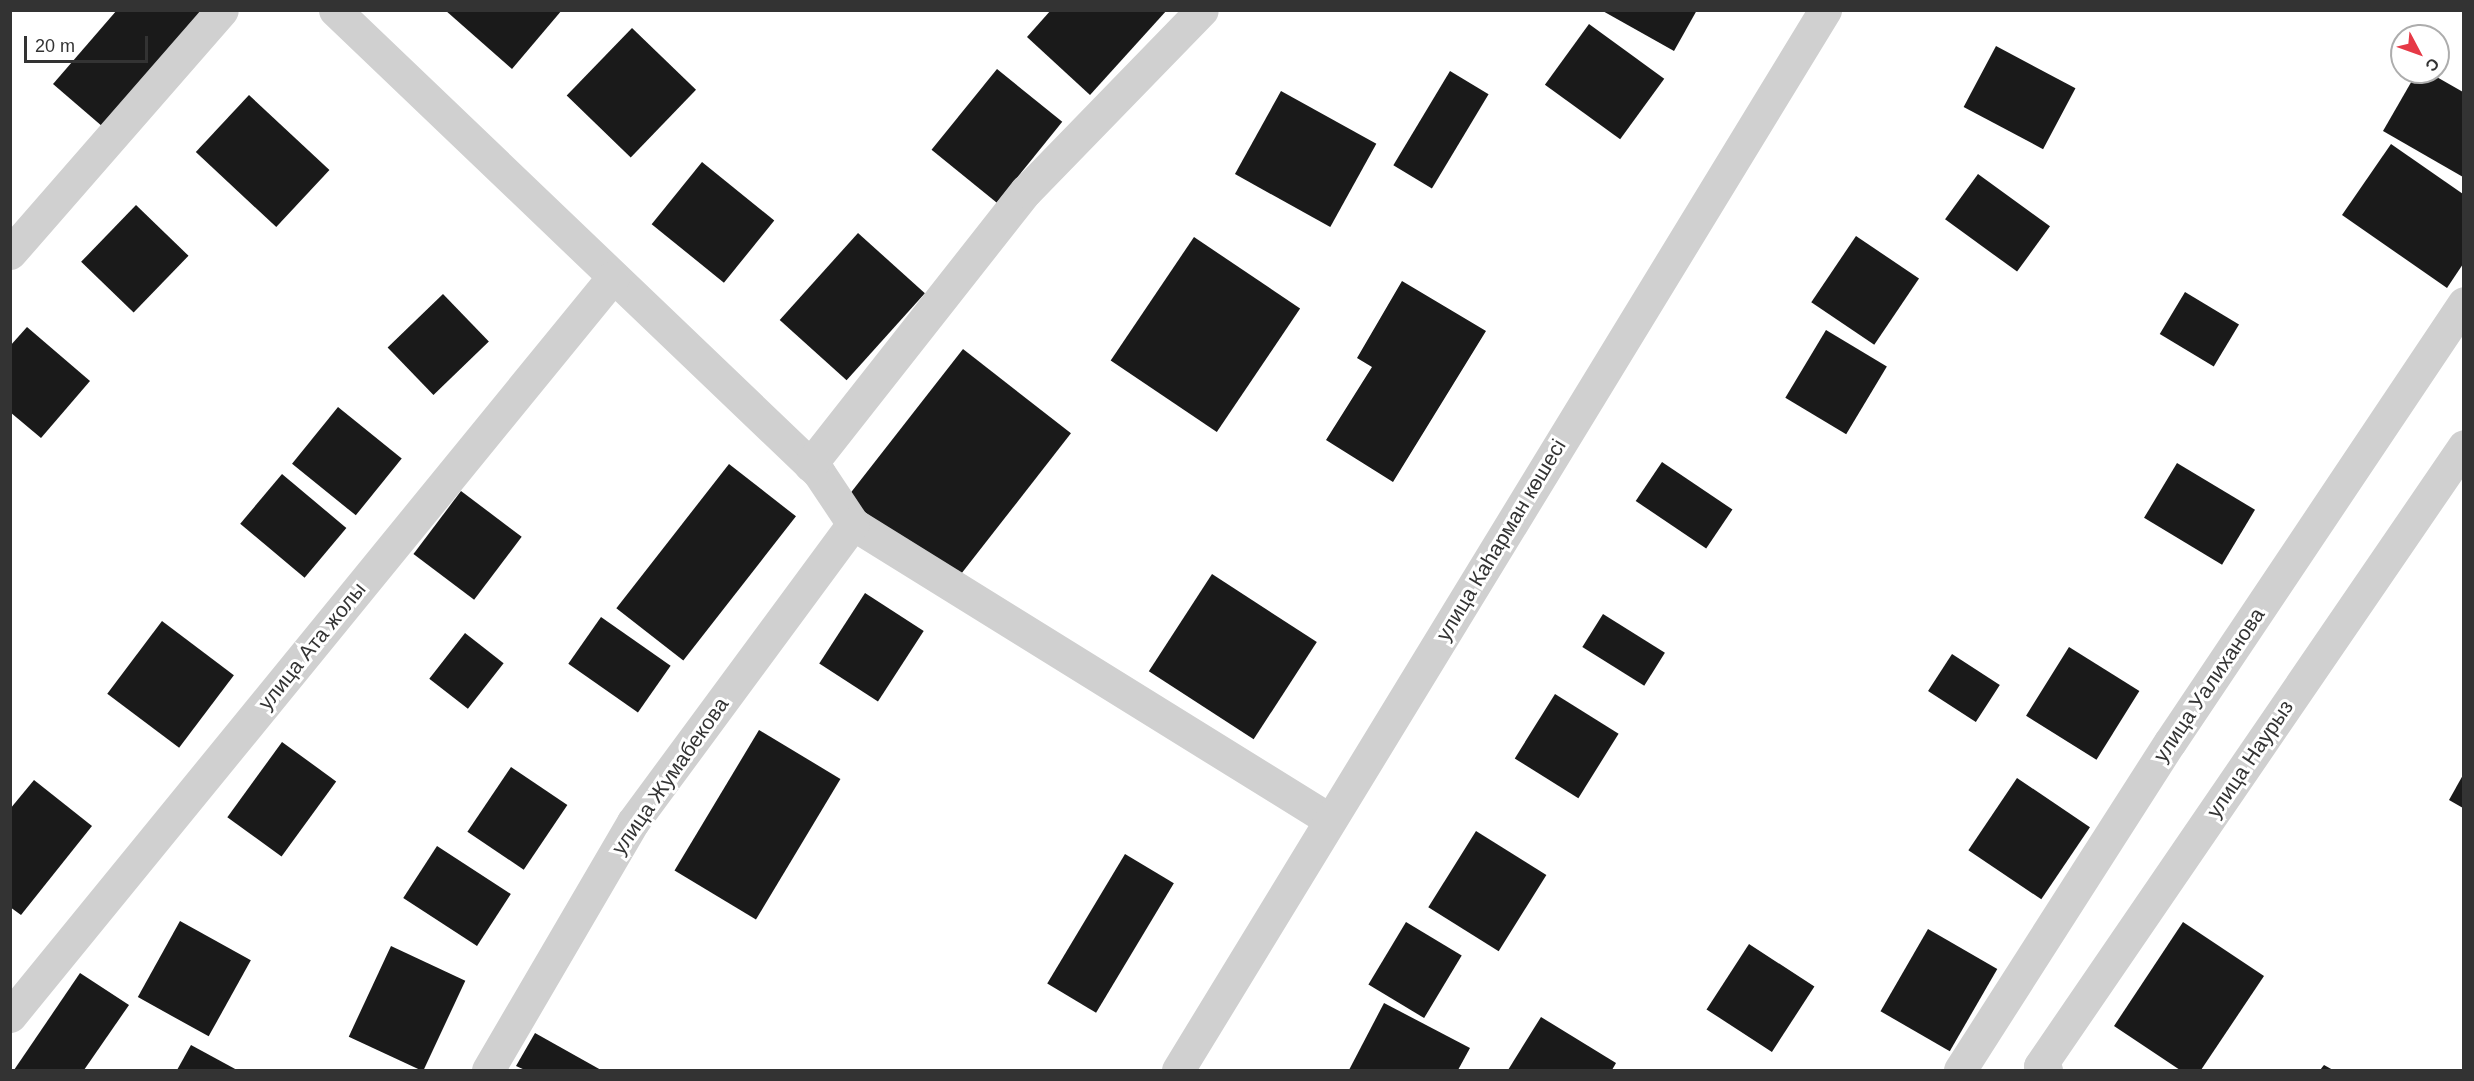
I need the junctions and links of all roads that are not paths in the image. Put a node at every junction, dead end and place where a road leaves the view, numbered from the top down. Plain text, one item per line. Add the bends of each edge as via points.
1 (222, 10) edge
2 (335, 10) edge
3 (1202, 10) edge
4 (1825, 10) edge
5 (10, 253) edge
6 (613, 277) junction
7 (2463, 303) edge
8 (2463, 446) edge
9 (810, 465) junction
10 (853, 524) junction
11 (1330, 820) junction
12 (10, 1016) edge
13 (488, 1071) edge
14 (1178, 1071) edge
15 (1960, 1071) edge
16 (2046, 1071) edge

1 - 5 street
2 - 6 street
3 - 9 street via 1026,191
4 - 11 street, улица Каһарман көшесі
6 - 9 street
6 - 12 street, улица Ата жолы
7 - 15 street, улица Уалиханова via 2170,742
8 - 16 street, улица Наурыз via 2040,1066
9 - 10 street
10 - 11 street
10 - 13 street, улица Жумабекова via 633,822
11 - 14 street, улица Каһарман көшесі

